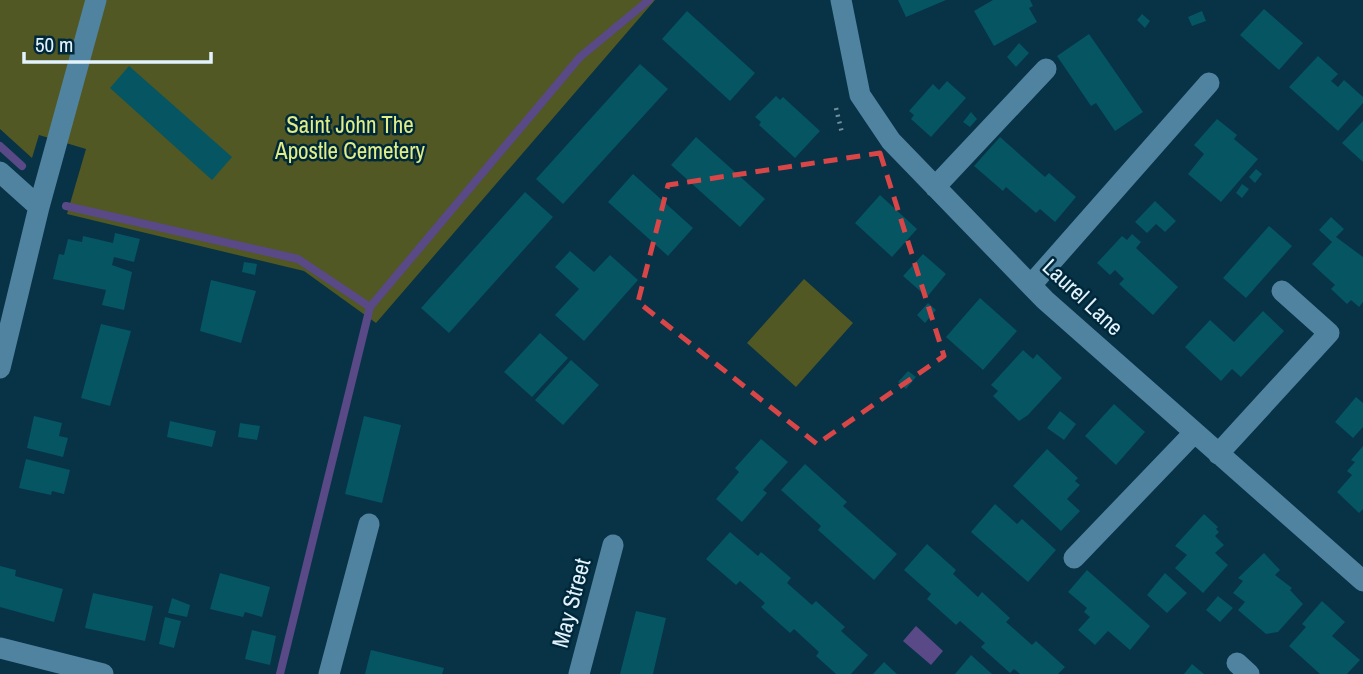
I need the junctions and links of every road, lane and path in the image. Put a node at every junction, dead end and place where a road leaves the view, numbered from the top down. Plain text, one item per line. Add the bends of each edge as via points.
1 (96, 0) edge
2 (841, 0) edge
3 (1046, 69) dead end
4 (1209, 83) dead end
5 (836, 108) dead end
6 (842, 134) dead end
7 (0, 172) edge
8 (935, 187) junction
9 (39, 207) junction
10 (1031, 285) junction
11 (1282, 291) dead end
12 (0, 368) edge
13 (1194, 433) junction
14 (1219, 454) junction
15 (369, 524) dead end
16 (613, 545) dead end
17 (1074, 558) dead end
18 (1363, 581) edge
19 (0, 648) edge
20 (103, 674) edge
21 (329, 674) edge
22 (579, 674) edge

1 - 9 street
2 - 8 street, Laurel Lane via 860,95 891,141
3 - 8 street
4 - 10 street
5 - 6 path
7 - 9 street
8 - 10 street, Laurel Lane
9 - 12 street
10 - 13 street, Laurel Lane
11 - 14 street via 1329,333
13 - 14 street, Laurel Lane
13 - 17 street
14 - 18 street, Laurel Lane
15 - 21 street
16 - 22 street, May Street
19 - 20 street

